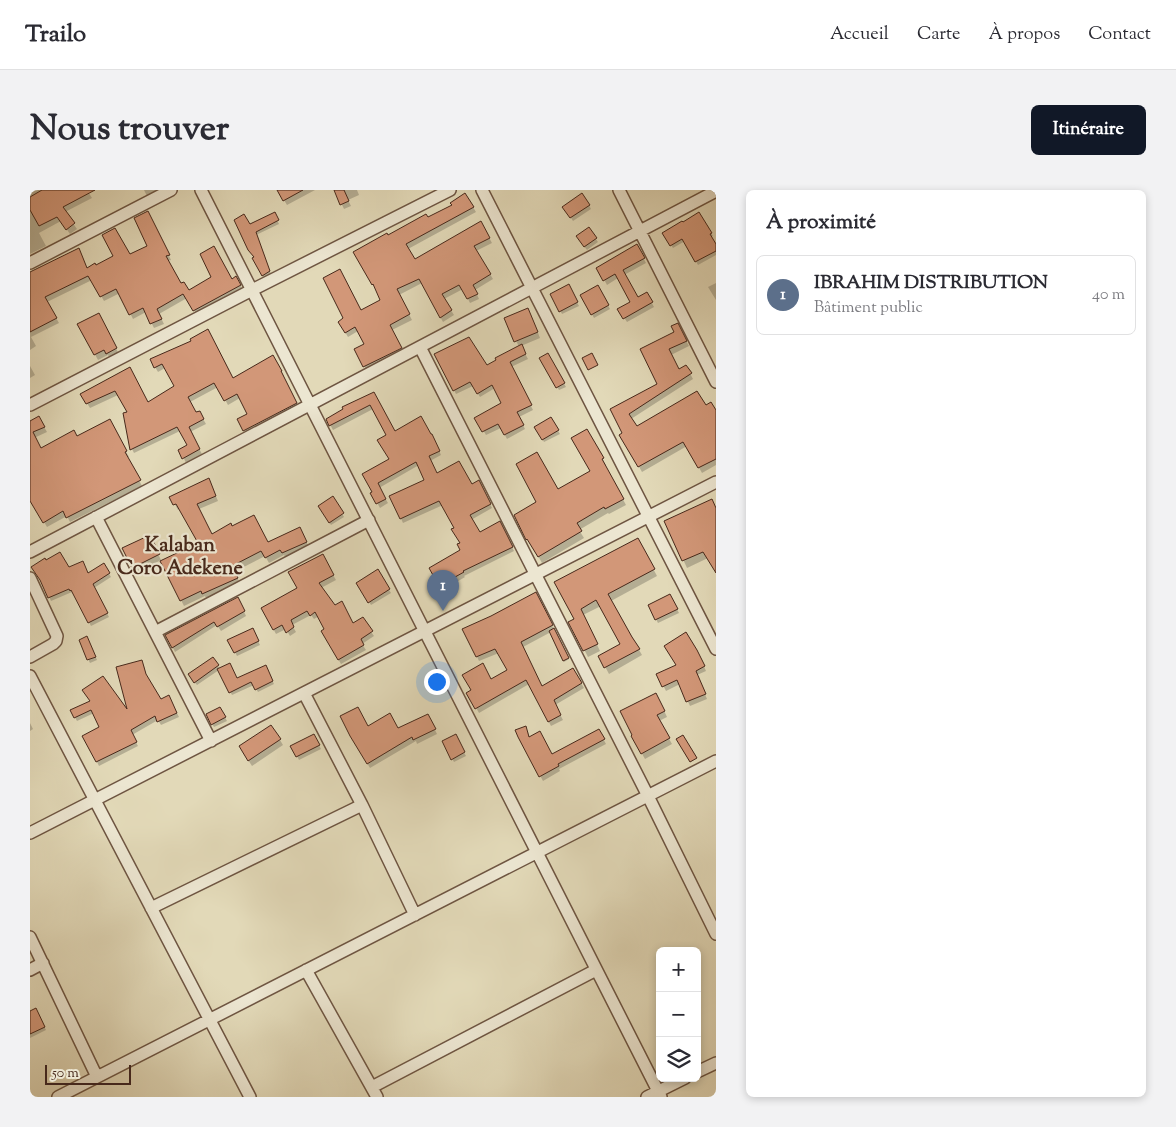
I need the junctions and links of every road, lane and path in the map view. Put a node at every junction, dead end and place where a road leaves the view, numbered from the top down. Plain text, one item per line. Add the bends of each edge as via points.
1 (171, 190) edge
2 (201, 190) edge
3 (450, 190) edge
4 (482, 190) edge
5 (619, 190) edge
6 (716, 192) edge
7 (640, 232) junction
8 (30, 263) edge
9 (532, 288) junction
10 (252, 290) junction
11 (420, 347) junction
12 (716, 382) edge
13 (30, 405) edge
14 (310, 405) junction
15 (716, 482) edge
16 (649, 516) junction
17 (96, 517) junction
18 (369, 520) junction
19 (30, 552) edge
20 (536, 574) junction
21 (30, 578) edge
22 (425, 631) junction
23 (155, 632) junction
24 (716, 649) edge
25 (30, 657) edge
26 (30, 676) edge
27 (304, 693) junction
28 (211, 741) junction
29 (716, 761) edge
30 (648, 796) junction
31 (95, 800) junction
32 (362, 805) junction
33 (30, 833) edge
34 (537, 852) junction
35 (151, 908) junction
36 (415, 915) junction
37 (716, 934) edge
38 (30, 937) edge
39 (43, 963) junction
40 (30, 970) edge
41 (306, 970) junction
42 (596, 970) junction
43 (209, 1020) junction
44 (716, 1063) edge
45 (701, 1070) edge
46 (97, 1077) junction
47 (678, 1082) edge
48 (374, 1092) edge
49 (659, 1094) edge
50 (58, 1097) edge
51 (250, 1097) edge
52 (647, 1097) edge

1 - 8 street
2 - 10 street
3 - 10 street
4 - 9 street
5 - 7 street
6 - 7 street
7 - 9 street
7 - 12 street
9 - 11 street
9 - 16 street
10 - 13 street
10 - 14 street
11 - 14 street
11 - 20 street
14 - 17 street
14 - 18 street
15 - 16 street
16 - 20 street
16 - 24 street
17 - 19 street
17 - 23 street
18 - 22 street
18 - 23 street
20 - 22 street
20 - 30 street
21 - 25 street via 57,636 53,644
22 - 27 street
22 - 34 street
23 - 28 street
26 - 31 street
27 - 28 street
27 - 32 street
28 - 31 street
29 - 30 street
30 - 34 street
30 - 37 street
31 - 33 street
31 - 35 street
32 - 35 street
32 - 36 street
34 - 36 street
34 - 42 street
35 - 43 street
36 - 41 street
38 - 39 street
39 - 40 street
39 - 46 street
41 - 43 street
41 - 48 street
42 - 48 street
42 - 49 street
43 - 46 street
43 - 51 street
44 - 45 street
46 - 50 street
47 - 49 street
49 - 52 street

